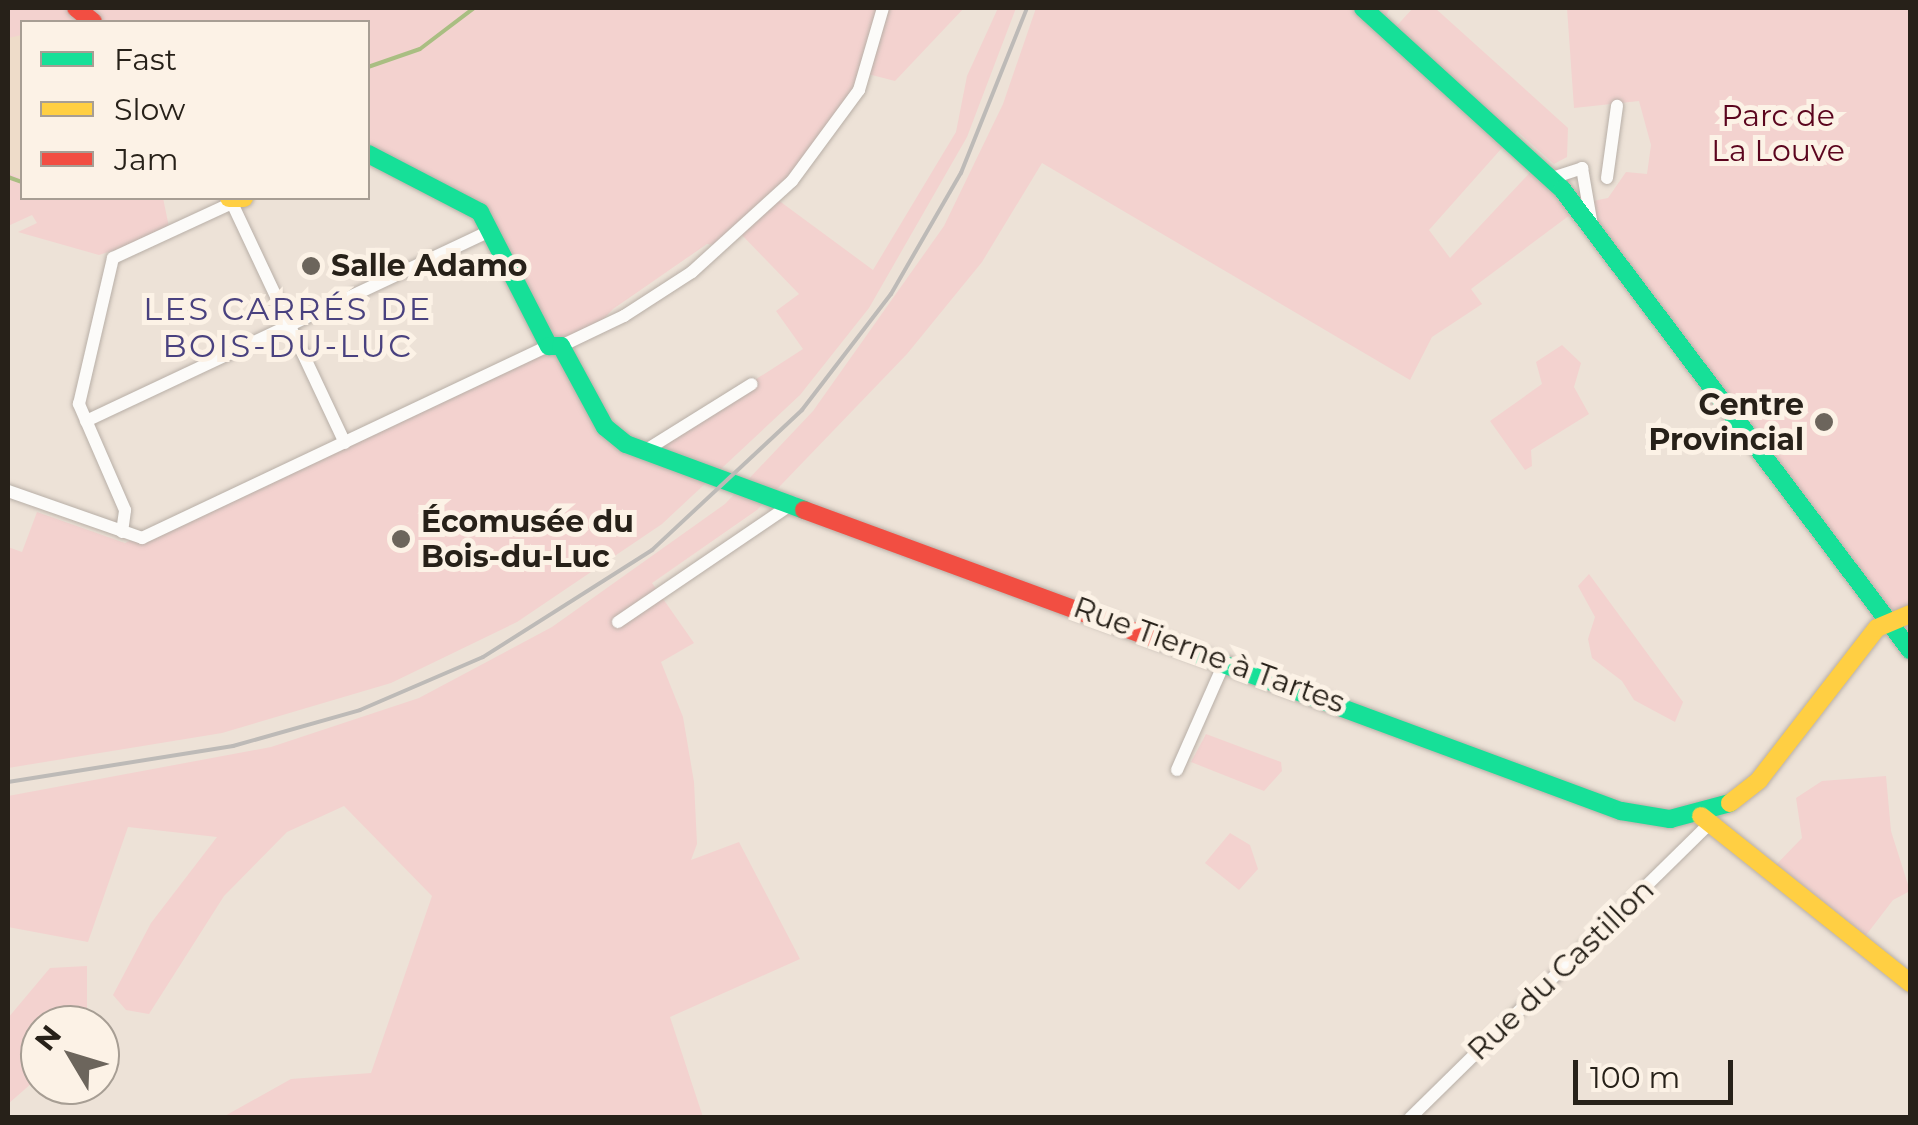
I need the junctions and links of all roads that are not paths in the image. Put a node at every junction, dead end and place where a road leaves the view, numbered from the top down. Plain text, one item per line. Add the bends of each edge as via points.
1 (883, 8) edge
2 (1363, 8) edge
3 (1617, 106) dead end
4 (370, 155) edge
5 (1552, 178) junction
6 (1607, 178) dead end
7 (235, 200) edge
8 (1593, 228) junction
9 (491, 230) junction
10 (290, 323) junction
11 (555, 346) junction
12 (752, 384) dead end
13 (86, 421) junction
14 (344, 443) junction
15 (643, 452) junction
16 (8, 491) edge
17 (793, 503) junction
18 (122, 532) junction
19 (1898, 619) edge
20 (618, 622) dead end
21 (1910, 650) edge
22 (1225, 660) junction
23 (1178, 770) dead end
24 (1706, 819) junction
25 (1910, 983) edge
26 (1410, 1118) edge

1 - 11 street via 860,90 785,184 692,272 624,316
2 - 5 street
3 - 6 street
4 - 9 street via 480,212
5 - 8 street
5 - 8 street via 1582,168
7 - 10 street
7 - 13 street via 113,258 78,404
8 - 19 street
9 - 10 street
9 - 11 street, Rue Tierne à Tartes
10 - 13 street
10 - 14 street
11 - 14 street
11 - 15 street, Rue Tierne à Tartes via 610,432
12 - 15 street
13 - 18 street via 125,510
14 - 18 street via 142,538
15 - 17 street, Rue Tierne à Tartes
16 - 18 street
17 - 20 street
17 - 22 street, Rue Tierne à Tartes
19 - 21 street
19 - 24 street, Rue du Castillon via 1870,635 1759,780
22 - 23 street
22 - 24 street, Rue Tierne à Tartes via 1609,808 1655,819
24 - 25 street
24 - 26 street, Rue du Castillon

